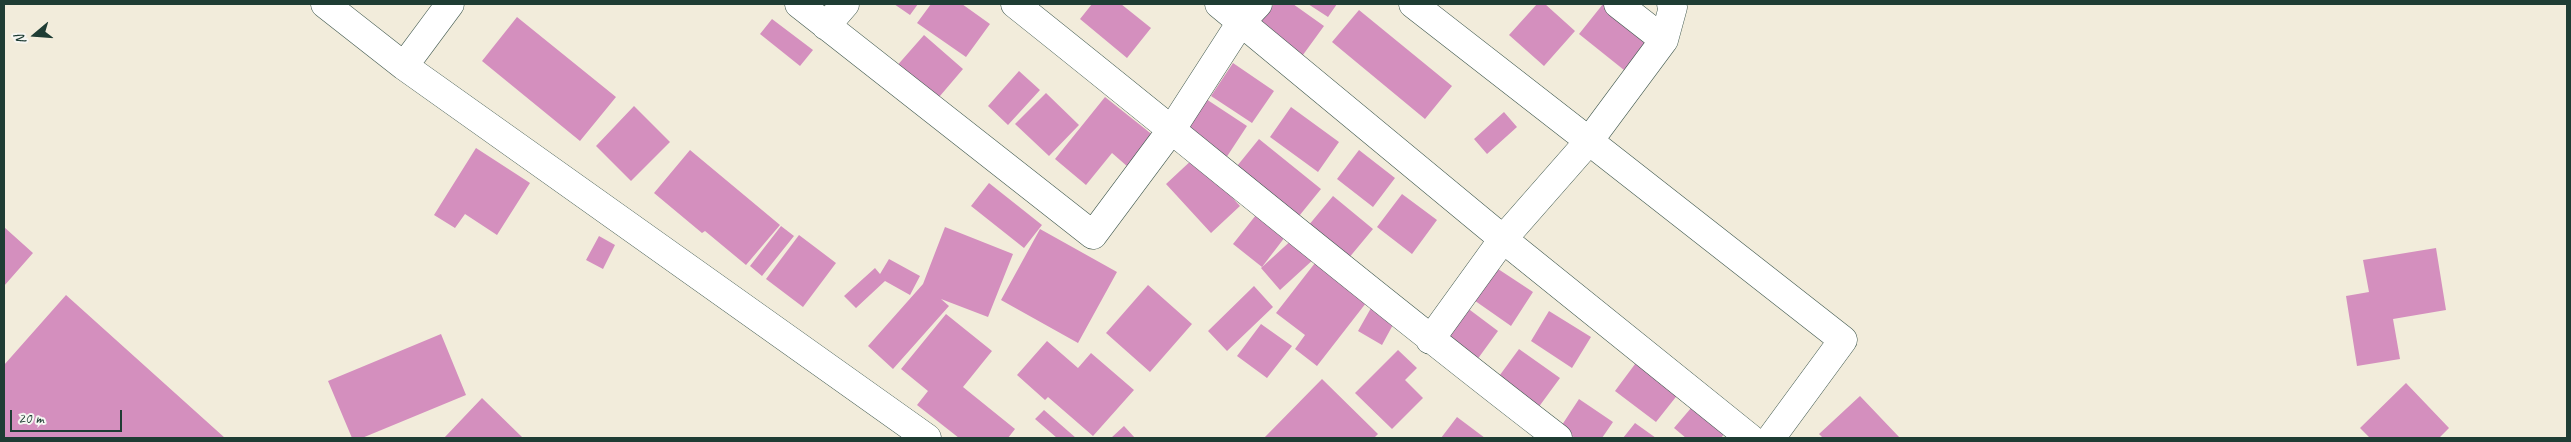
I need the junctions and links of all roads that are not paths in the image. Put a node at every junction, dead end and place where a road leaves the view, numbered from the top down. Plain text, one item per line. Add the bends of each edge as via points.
1 (325, 4) edge
2 (450, 4) edge
3 (799, 4) edge
4 (844, 4) edge
5 (1015, 4) edge
6 (1219, 4) edge
7 (1413, 4) edge
8 (1618, 4) edge
9 (1671, 4) edge
10 (1249, 13) edge
11 (826, 26) junction
12 (1664, 40) junction
13 (404, 66) junction
14 (1172, 129) junction
15 (1589, 142) junction
16 (1503, 239) junction
17 (1430, 340) junction
18 (927, 438) edge
19 (1558, 438) edge
20 (1750, 438) edge
21 (1770, 438) edge

1 - 13 street
2 - 13 street
3 - 11 street
4 - 11 street
5 - 14 street
6 - 10 street
7 - 15 street
8 - 12 street
9 - 12 street via 1673,7
10 - 14 street
10 - 16 street
11 - 14 street via 1093,235
12 - 15 street
13 - 18 street
14 - 17 street
15 - 16 street
15 - 21 street via 1843,340
16 - 17 street
16 - 20 street
17 - 19 street

